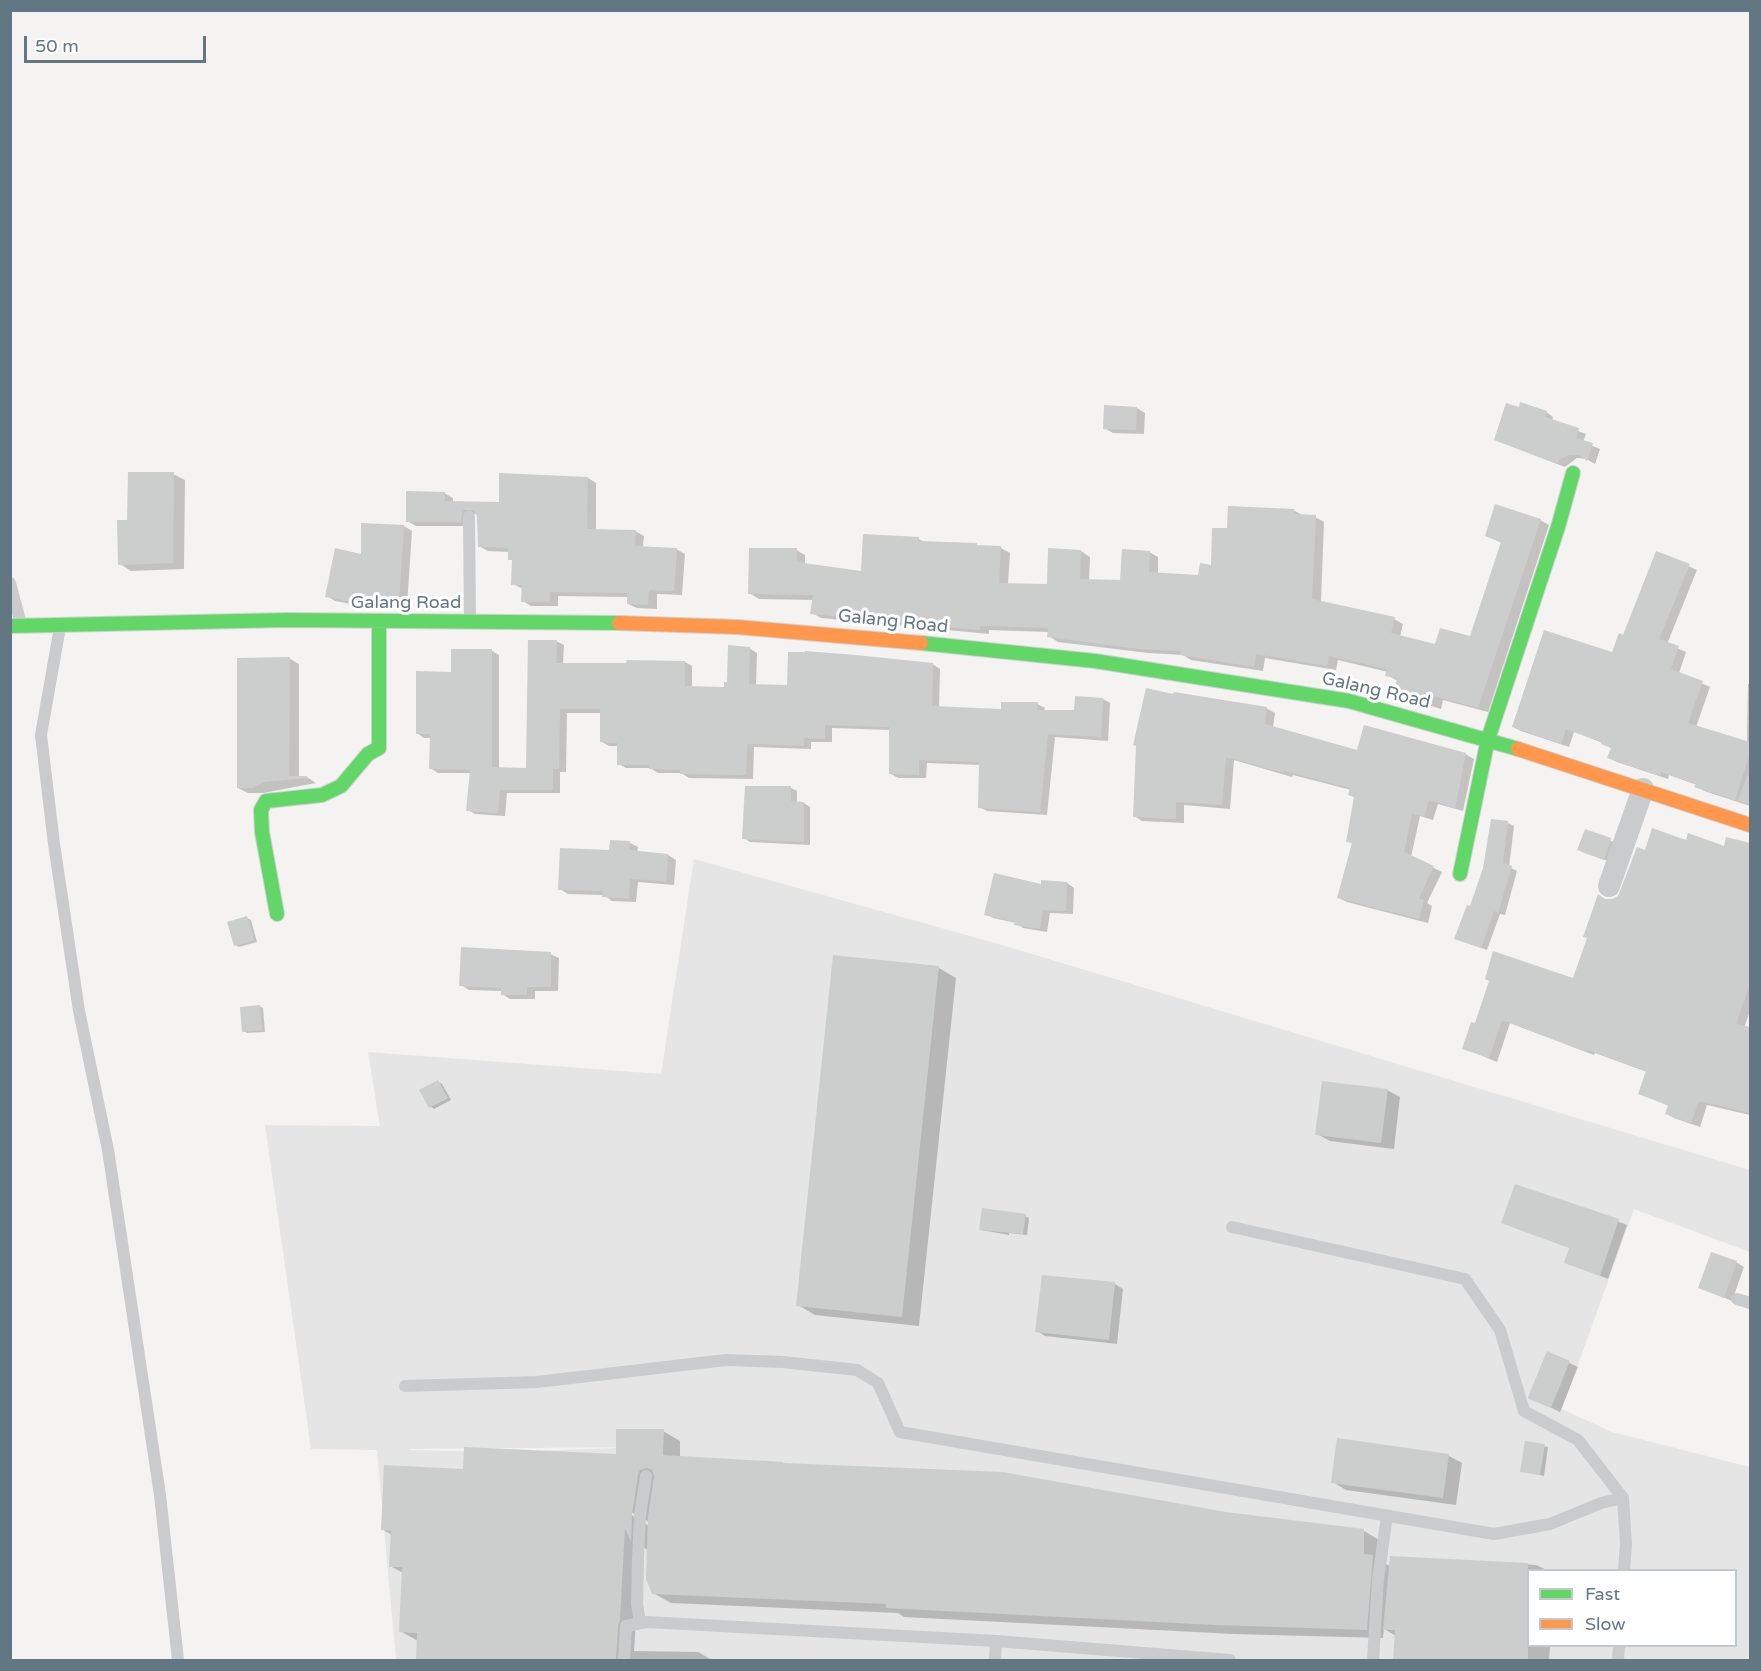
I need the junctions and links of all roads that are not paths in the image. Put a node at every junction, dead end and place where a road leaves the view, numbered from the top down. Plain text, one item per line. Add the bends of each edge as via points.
1 (1573, 473) dead end
2 (469, 517) dead end
3 (10, 583) edge
4 (470, 621) junction
5 (379, 622) junction
6 (16, 626) edge
7 (60, 626) junction
8 (1488, 739) junction
9 (1643, 789) junction
10 (1750, 825) edge
11 (1460, 874) dead end
12 (1609, 886) dead end
13 (277, 914) dead end
14 (1232, 1227) dead end
15 (1737, 1299) dead end
16 (1750, 1303) edge
17 (405, 1386) dead end
18 (646, 1476) dead end
19 (1623, 1498) junction
20 (1387, 1516) junction
21 (1624, 1569) edge
22 (640, 1622) junction
23 (996, 1641) junction
24 (178, 1660) edge
25 (624, 1660) edge
26 (995, 1660) edge
27 (1230, 1660) edge
28 (1373, 1660) edge

1 - 8 street
2 - 4 lane
3 - 6 lane
4 - 5 street, Galang Road
4 - 8 street, Galang Road via 736,627 1095,661 1349,701
5 - 7 street, Galang Road via 287,620
5 - 13 street via 379,748 368,754 341,786 322,795 266,801 261,810
6 - 7 street, Galang Road
7 - 24 lane via 41,735 79,1011 108,1150 160,1495
8 - 9 street, Galang Road
8 - 11 street
9 - 10 street, Galang Road
9 - 12 street
14 - 19 lane via 1465,1279 1500,1330 1524,1411 1578,1440
15 - 16 lane
17 - 20 lane via 537,1382 726,1360 857,1370 878,1383 900,1432
18 - 22 lane via 638,1559
19 - 20 lane via 1550,1524 1494,1534
19 - 21 lane
20 - 28 lane
22 - 23 lane
22 - 25 lane via 626,1626
23 - 26 lane
23 - 27 lane

